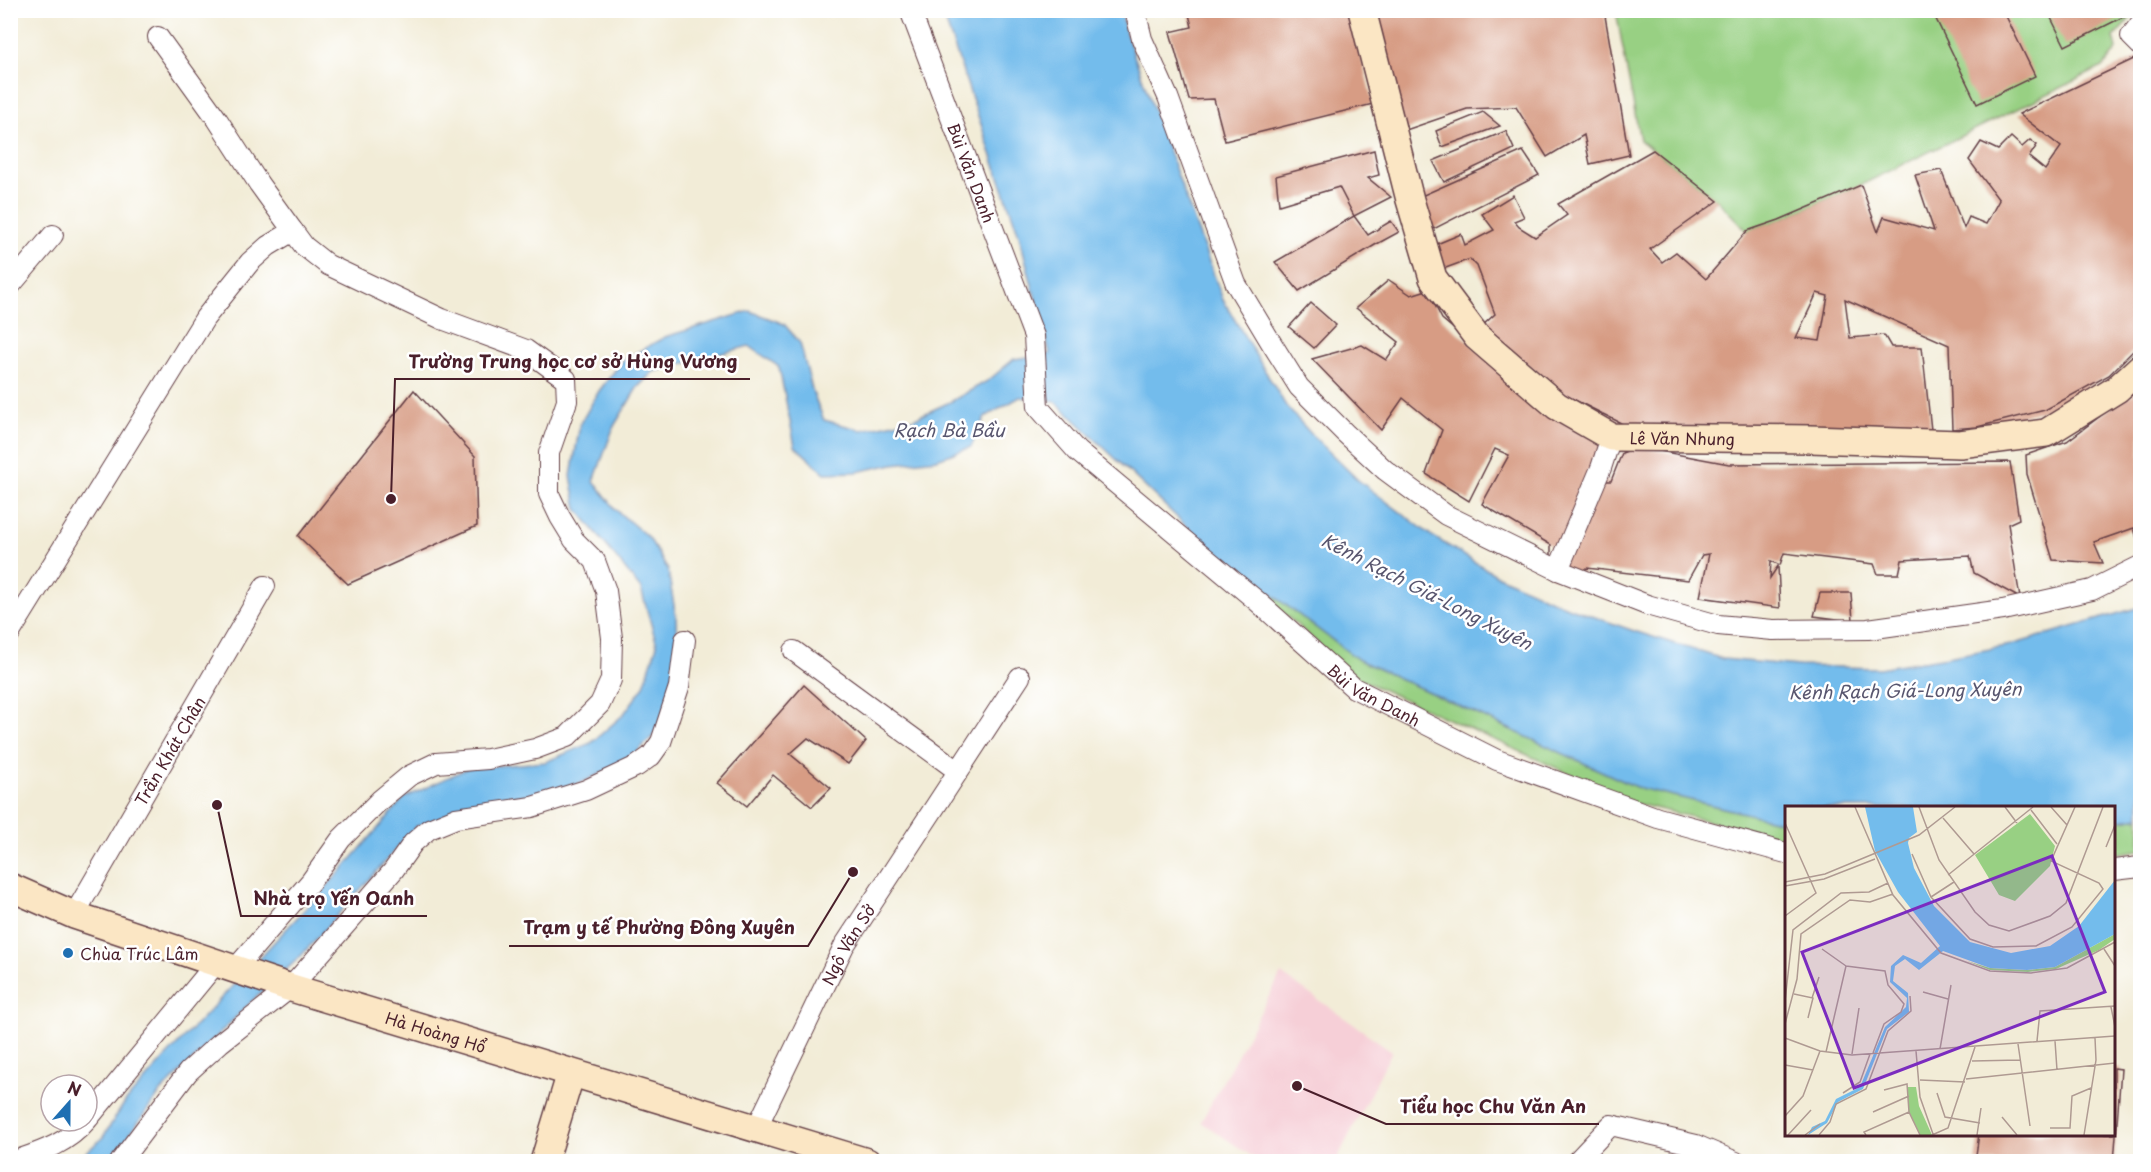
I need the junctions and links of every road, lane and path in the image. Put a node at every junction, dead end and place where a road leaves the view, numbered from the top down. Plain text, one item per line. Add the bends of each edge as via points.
1 (910, 10) edge
2 (1135, 10) edge
3 (1362, 10) edge
4 (2140, 24) edge
5 (158, 37) dead end
6 (2140, 45) edge
7 (293, 231) junction
8 (53, 235) dead end
9 (10, 286) edge
10 (2140, 368) edge
11 (1611, 437) junction
12 (2140, 566) edge
13 (1558, 570) junction
14 (265, 586) dead end
15 (10, 633) edge
16 (685, 640) dead end
17 (794, 651) dead end
18 (1020, 677) dead end
19 (958, 771) junction
20 (1785, 853) edge
21 (2140, 867) edge
22 (2115, 870) edge
23 (10, 887) edge
24 (74, 915) junction
25 (231, 967) junction
26 (288, 987) junction
27 (571, 1073) junction
28 (99, 1106) edge
29 (756, 1129) junction
30 (75, 1133) edge
31 (12, 1161) edge
32 (120, 1161) edge
33 (544, 1161) edge
34 (867, 1161) edge
35 (1576, 1161) edge
36 (1736, 1161) edge

1 - 20 street, Bùi Văn Danh via 1034,336 1038,407 1077,451 1257,601 1354,688 1497,760 1658,818
2 - 13 street via 1142,39 1168,97 1236,284 1299,387 1385,470 1446,515
3 - 11 street, Lê Văn Nhung via 1433,278 1477,337 1557,406
4 - 6 street via 2131,36
5 - 7 street
7 - 15 street via 250,262 206,318
7 - 25 street via 304,246 328,264 442,319 526,350 566,379 567,401 549,453 549,494 574,540 595,561 606,591 612,638 611,680 600,704 567,736 535,749 436,764 408,776 341,839 311,881
8 - 9 street
10 - 11 street, Lê Văn Nhung via 2117,389 2046,433 1960,444
11 - 13 street
12 - 13 street via 2092,590 2003,610 1868,629 1773,630 1718,625 1657,608
14 - 24 street, Trần Khát Chân
16 - 26 street via 679,687 661,742 651,756 586,790 532,807 456,818 429,829
17 - 19 street
18 - 19 street, Ngô Văn Sở
19 - 29 street, Ngô Văn Sở via 844,946
21 - 22 street
23 - 24 street, Hà Hoàng Hổ
24 - 25 street, Hà Hoàng Hổ
25 - 26 street, Hà Hoàng Hổ
25 - 28 street
26 - 27 street, Hà Hoàng Hổ
26 - 32 street via 188,1072
27 - 29 street, Hà Hoàng Hổ
27 - 33 street
29 - 34 street, Hà Hoàng Hổ
30 - 31 street via 63,1142
35 - 36 street via 1611,1125 1696,1145

